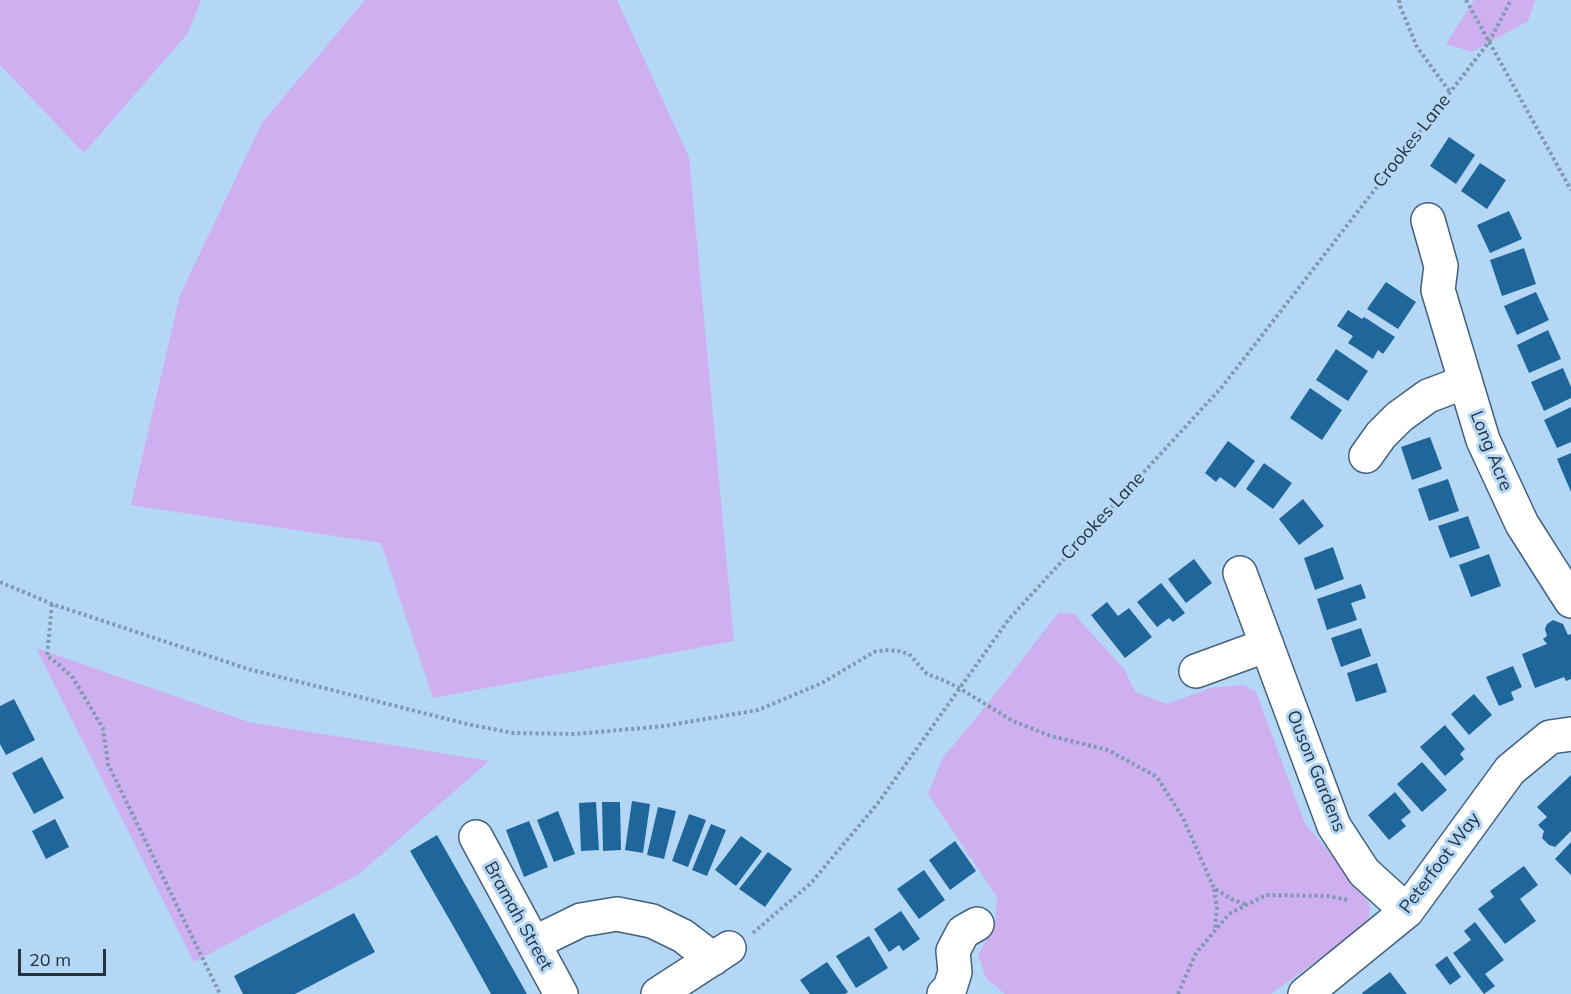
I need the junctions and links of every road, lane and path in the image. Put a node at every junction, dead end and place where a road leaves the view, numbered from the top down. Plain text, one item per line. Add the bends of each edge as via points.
1 (1399, 0) edge
2 (1466, 0) edge
3 (1511, 0) edge
4 (1489, 42) junction
5 (1450, 92) junction
6 (1571, 190) edge
7 (1428, 220) dead end
8 (1466, 381) junction
9 (1366, 456) dead end
10 (1240, 573) dead end
11 (0, 582) edge
12 (1571, 601) edge
13 (52, 604) junction
14 (1267, 645) junction
15 (1196, 671) dead end
16 (959, 688) junction
17 (1571, 734) edge
18 (476, 837) dead end
19 (1214, 888) junction
20 (1350, 900) dead end
21 (1247, 904) junction
22 (1407, 911) junction
23 (977, 924) dead end
24 (1215, 931) junction
25 (534, 943) junction
26 (722, 953) junction
27 (220, 994) edge
28 (561, 994) edge
29 (658, 994) edge
30 (944, 994) edge
31 (1178, 994) edge
32 (1305, 994) edge

1 - 5 path via 1418,47
2 - 4 path
3 - 4 path, Crookes Lane
4 - 5 path, Crookes Lane
4 - 6 path
5 - 16 path, Crookes Lane via 1222,387 1009,619
7 - 8 street, Long Acre via 1441,266 1438,290
8 - 9 street via 1428,396 1399,417
8 - 12 street, Long Acre via 1483,440 1522,524
10 - 14 street, Ouson Gardens
11 - 13 path
13 - 16 path via 248,669 513,733 576,734 664,726 758,710 885,650 909,654 927,674
13 - 27 path via 47,656 73,678 103,728 108,764
14 - 15 street
14 - 22 street, Ouson Gardens via 1334,826 1364,872
16 - 19 path via 1014,721 1051,736 1108,750 1157,777 1183,818
16 - 26 path, Crookes Lane via 878,803 811,883 749,936
17 - 22 street, Peterfoot Way via 1550,736 1510,770
18 - 25 street, Bramah Street
19 - 21 path
19 - 24 path
20 - 21 path via 1266,895
21 - 24 path via 1229,914
22 - 32 street, Peterfoot Way
23 - 30 street via 963,932 953,951 955,972
24 - 31 path via 1196,953
25 - 26 street via 581,920 617,914 651,921
25 - 28 street, Bramah Street
26 - 29 street

